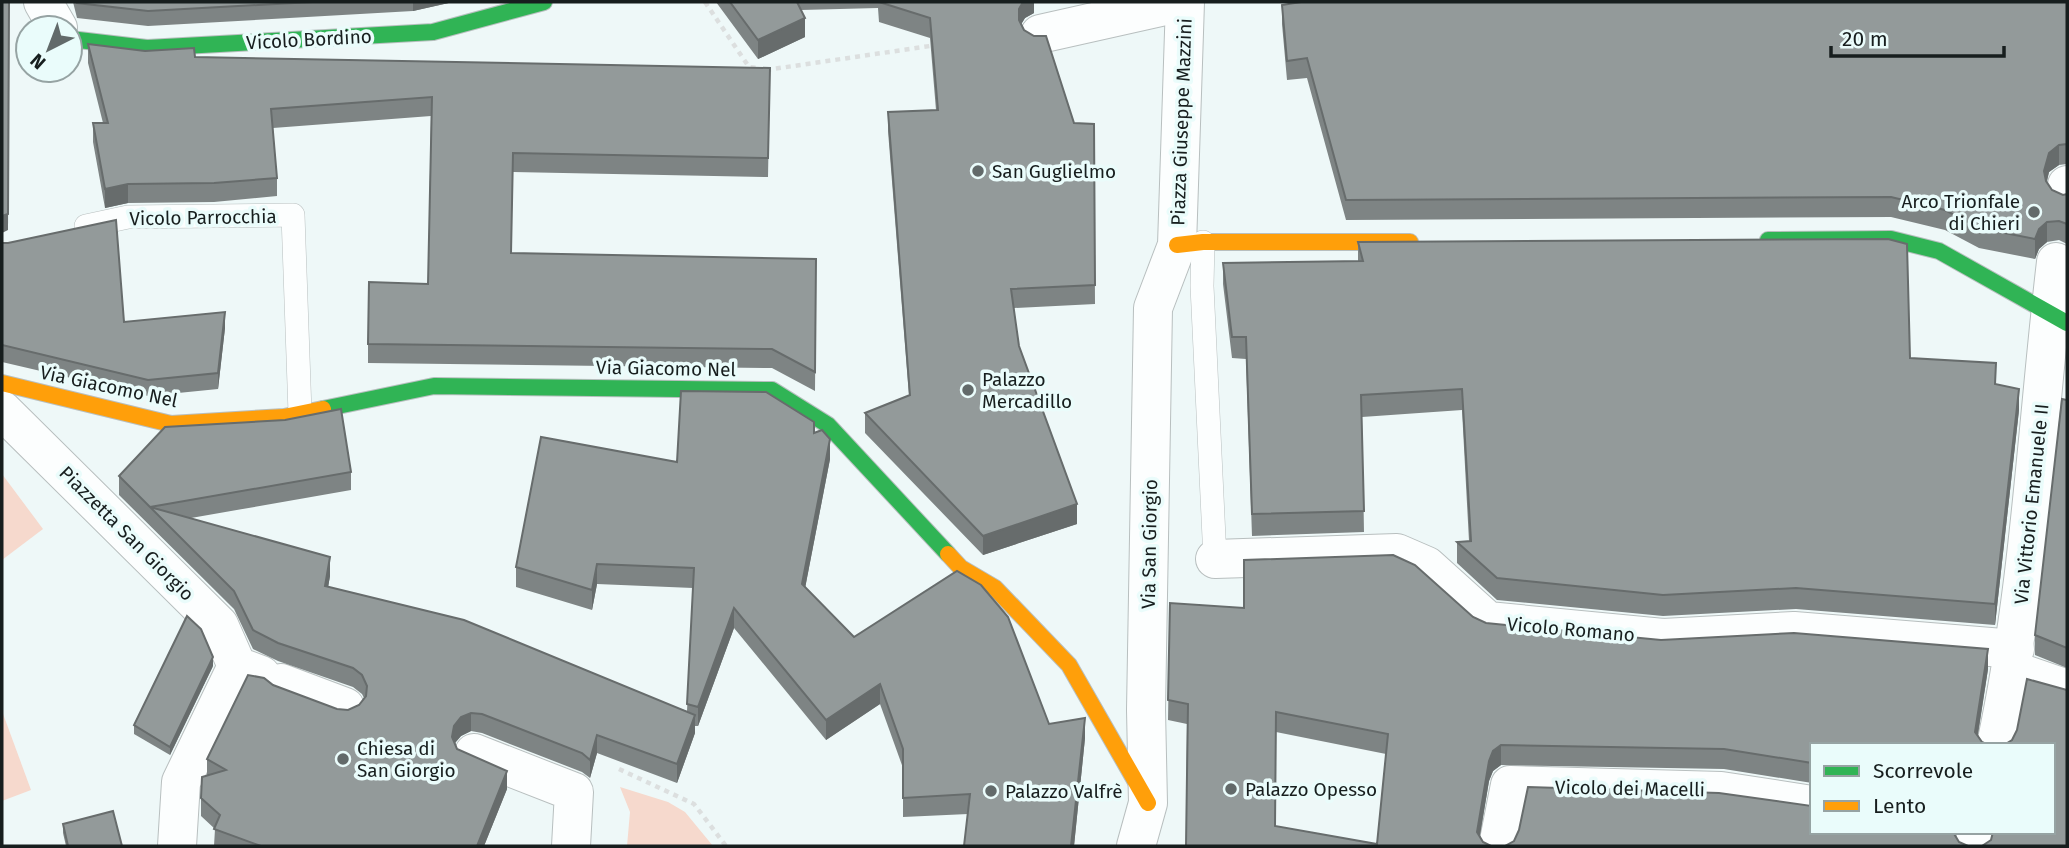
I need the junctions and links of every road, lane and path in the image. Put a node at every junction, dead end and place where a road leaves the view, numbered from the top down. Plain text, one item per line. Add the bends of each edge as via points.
1 (544, 2) edge
2 (705, 2) edge
3 (1184, 2) edge
4 (1040, 34) edge
5 (84, 41) edge
6 (930, 46) edge
7 (65, 231) edge
8 (1746, 240) edge
9 (1423, 242) edge
10 (1190, 243) junction
11 (2056, 262) dead end
12 (2059, 320) edge
13 (2, 383) edge
14 (2, 410) edge
15 (300, 413) junction
16 (1215, 559) joint
17 (2013, 660) junction
18 (260, 674) junction
19 (2067, 689) edge
20 (345, 707) edge
21 (1996, 743) edge
22 (474, 753) edge
23 (668, 789) edge
24 (1148, 803) junction
25 (1810, 805) edge
26 (177, 846) edge
27 (571, 846) edge
28 (726, 846) edge
29 (1136, 846) edge
30 (1499, 846) edge

1 - 5 street, Vicolo Bordino via 433,32 147,48
2 - 6 path via 749,67 764,70
3 - 4 street, Piazza Giuseppe Mazzini
3 - 10 street, Piazza Giuseppe Mazzini
7 - 15 lane, Vicolo Parrocchia via 128,217 293,215
8 - 12 street via 1898,240 1939,251
9 - 10 street, Piazza Giuseppe Mazzini
10 - 16 lane, Vicolo Romano via 1202,286
10 - 24 street, Via San Giorgio via 1153,308
11 - 12 street, Via Vittorio Emanuele II
12 - 17 street, Via Vittorio Emanuele II
13 - 15 street, Via Giacomo Nel via 171,424
14 - 18 street, Piazzetta San Giorgio via 219,625
15 - 24 street, Via Giacomo Nel via 434,386 772,390 828,425 961,568 995,588 1069,665
16 - 17 street, Vicolo Romano via 1397,553 1427,566 1488,621 1663,638 1794,631
17 - 19 street, Vicolo Romano
17 - 21 street, Via Vittorio Emanuele II
18 - 20 street
18 - 26 street via 181,782
22 - 27 street via 574,792
23 - 28 path via 694,804
24 - 29 street, Via San Giorgio
25 - 30 street, Vicolo dei Macelli via 1721,791 1510,785

